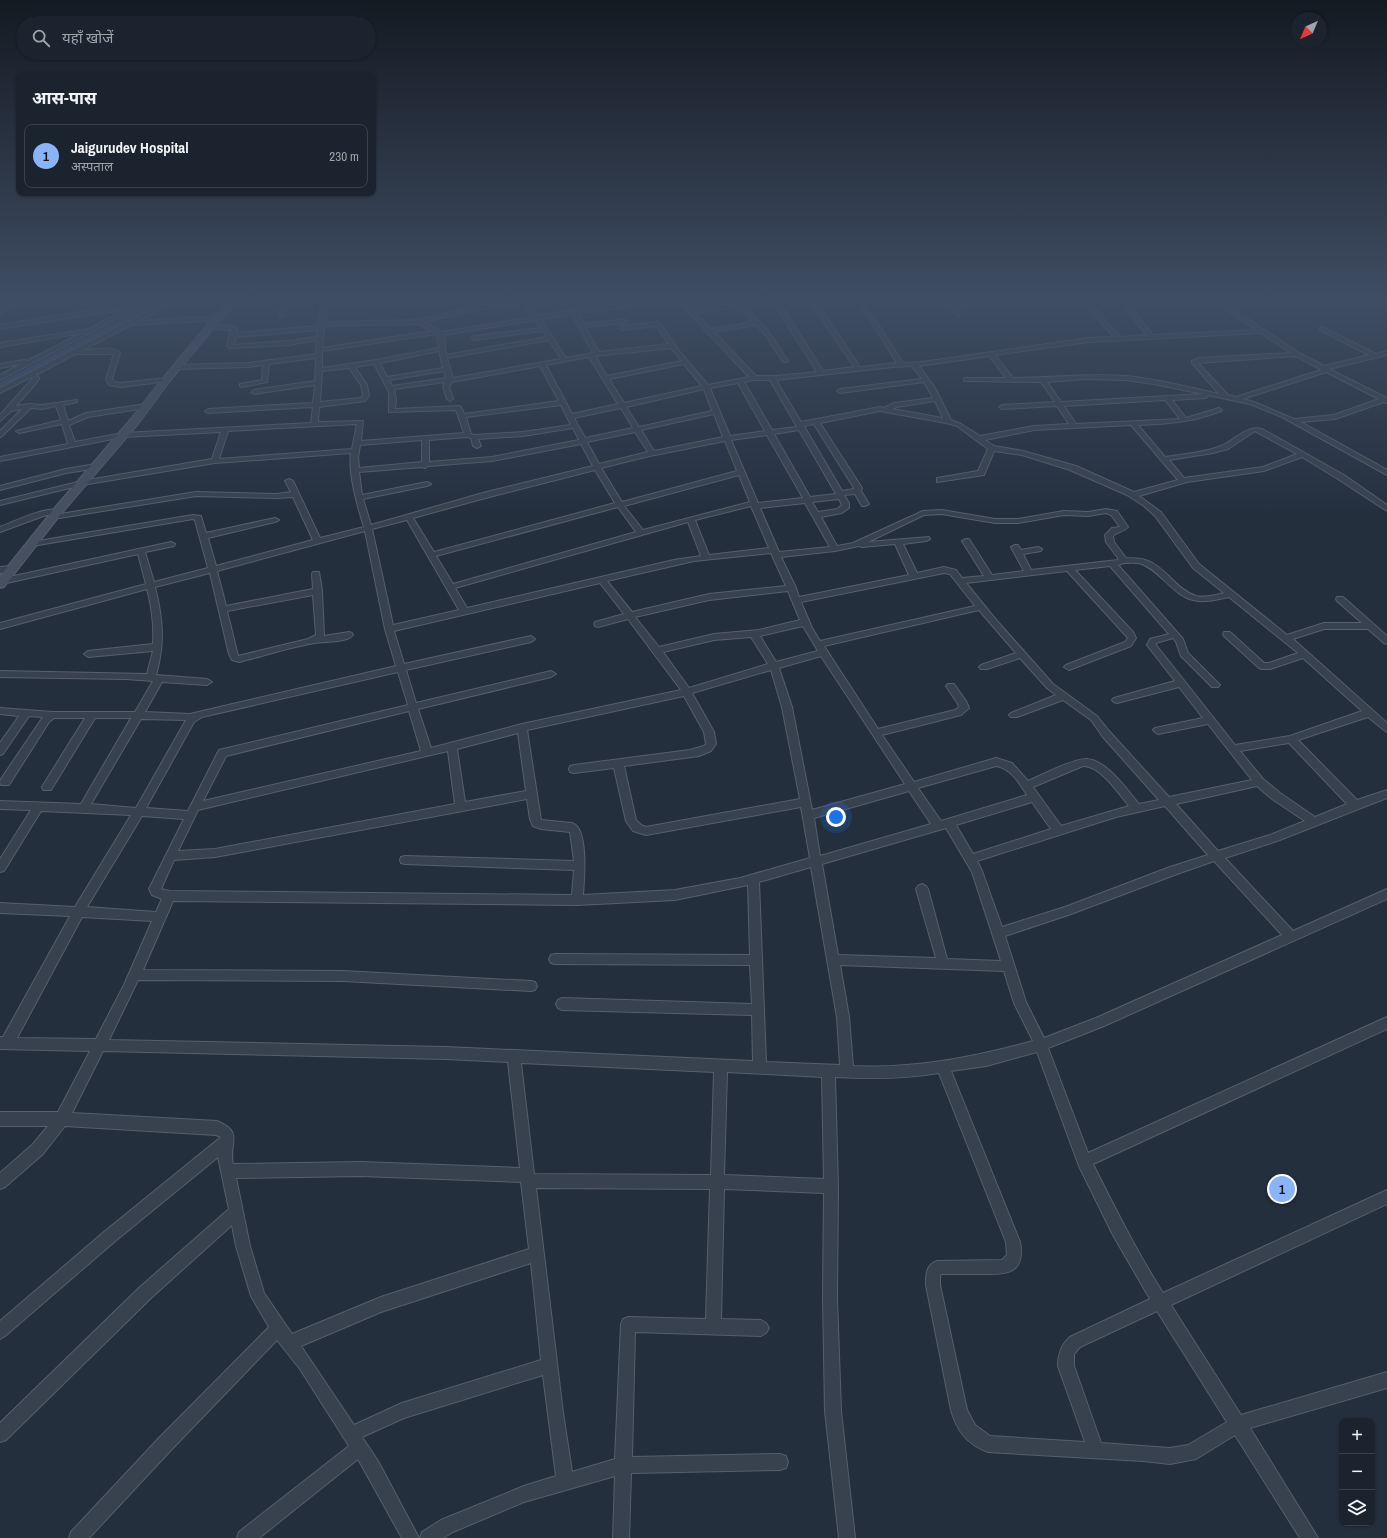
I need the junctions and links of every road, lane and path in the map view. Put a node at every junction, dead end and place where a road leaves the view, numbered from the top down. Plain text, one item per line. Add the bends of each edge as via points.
1 (12, 372) edge
2 (38, 372) edge
3 (111, 372) edge
4 (173, 372) edge
5 (266, 372) edge
6 (318, 372) edge
7 (355, 372) edge
8 (382, 372) edge
9 (429, 372) edge
10 (447, 372) edge
11 (498, 372) edge
12 (546, 372) edge
13 (603, 372) edge
14 (637, 372) edge
15 (694, 372) edge
16 (748, 372) edge
17 (832, 372) edge
18 (920, 372) edge
19 (1005, 372) edge
20 (1202, 372) edge
21 (1316, 372) edge
22 (1330, 372) edge
23 (821, 373) joint
24 (32, 375) junction
25 (0, 378) edge
26 (606, 378) junction
27 (754, 378) junction
28 (772, 378) junction
29 (386, 379) junction
30 (450, 379) junction
31 (1010, 379) junction
32 (166, 380) junction
33 (740, 380) junction
34 (926, 380) junction
35 (966, 380) dead end
36 (1043, 380) junction
37 (318, 383) junction
38 (242, 385) dead end
39 (706, 386) junction
40 (390, 388) junction
41 (0, 391) edge
42 (840, 391) dead end
43 (254, 392) dead end
44 (1222, 396) junction
45 (1167, 398) junction
46 (450, 399) dead end
47 (937, 399) junction
48 (1236, 399) junction
49 (1386, 400) edge
50 (75, 401) dead end
51 (562, 403) junction
52 (1059, 403) junction
53 (59, 404) junction
54 (315, 405) junction
55 (622, 405) junction
56 (26, 406) junction
57 (146, 406) junction
58 (1002, 407) dead end
59 (12, 408) junction
60 (887, 410) junction
61 (1219, 410) dead end
62 (208, 411) dead end
63 (716, 412) junction
64 (461, 416) junction
65 (570, 417) junction
66 (0, 419) edge
67 (1184, 420) junction
68 (948, 421) junction
69 (1294, 421) junction
70 (66, 422) junction
71 (816, 422) junction
72 (1133, 424) junction
73 (314, 425) junction
74 (575, 426) junction
75 (1074, 426) junction
76 (800, 427) junction
77 (637, 429) junction
78 (225, 430) junction
79 (19, 431) dead end
80 (769, 432) junction
81 (0, 435) edge
82 (123, 435) junction
83 (471, 436) junction
84 (426, 438) junction
85 (727, 438) junction
86 (978, 439) junction
87 (583, 441) junction
88 (72, 445) junction
89 (477, 446) dead end
90 (356, 447) junction
91 (992, 448) junction
92 (652, 453) junction
93 (1302, 455) junction
94 (0, 459) edge
95 (1164, 459) junction
96 (216, 462) junction
97 (96, 466) junction
98 (425, 466) junction
99 (597, 467) junction
100 (355, 470) junction
101 (741, 472) junction
102 (1387, 473) edge
103 (940, 480) dead end
104 (289, 481) dead end
105 (1183, 481) junction
106 (82, 483) junction
107 (427, 484) dead end
108 (0, 488) edge
109 (857, 490) junction
110 (295, 494) junction
111 (840, 495) junction
112 (1133, 495) junction
113 (360, 498) junction
114 (809, 500) junction
115 (0, 503) edge
116 (1383, 503) edge
117 (865, 504) dead end
118 (620, 505) junction
119 (755, 505) junction
120 (1387, 509) edge
121 (55, 515) junction
122 (816, 515) junction
123 (409, 517) junction
124 (691, 519) junction
125 (276, 520) dead end
126 (368, 528) junction
127 (0, 530) edge
128 (641, 533) junction
129 (204, 536) junction
130 (926, 539) dead end
131 (898, 541) junction
132 (966, 541) dead end
133 (318, 542) junction
134 (32, 544) junction
135 (171, 544) dead end
136 (855, 545) junction
137 (835, 549) junction
138 (1038, 549) dead end
139 (141, 551) junction
140 (776, 552) junction
141 (431, 555) junction
142 (706, 558) junction
143 (1122, 560) junction
144 (1112, 563) junction
145 (1069, 568) junction
146 (213, 570) junction
147 (1030, 573) junction
148 (316, 574) dead end
149 (914, 576) junction
150 (989, 577) junction
151 (1, 578) edge
152 (602, 580) junction
153 (961, 581) junction
154 (150, 586) junction
155 (451, 587) junction
156 (792, 588) junction
157 (318, 591) junction
158 (1231, 594) junction
159 (1340, 599) dead end
160 (797, 600) junction
161 (981, 607) junction
162 (222, 609) junction
163 (465, 612) junction
164 (629, 616) junction
165 (806, 622) junction
166 (598, 624) dead end
167 (0, 626) edge
168 (1370, 626) junction
169 (389, 630) junction
170 (349, 634) dead end
171 (754, 634) junction
172 (1227, 634) dead end
173 (1175, 635) junction
174 (1286, 638) junction
175 (531, 639) dead end
176 (316, 640) junction
177 (1387, 641) edge
178 (818, 644) junction
179 (158, 647) junction
180 (656, 652) junction
181 (823, 653) junction
182 (88, 654) dead end
183 (1022, 654) junction
184 (1305, 654) junction
185 (774, 666) junction
186 (984, 667) dead end
187 (1069, 667) dead end
188 (400, 668) junction
189 (0, 674) edge
190 (551, 674) dead end
191 (155, 678) junction
192 (207, 682) dead end
193 (1181, 683) junction
194 (1215, 685) dead end
195 (951, 686) dead end
196 (686, 692) junction
197 (1064, 696) junction
198 (1117, 700) dead end
199 (412, 707) junction
200 (0, 711) edge
201 (26, 712) junction
202 (1368, 713) junction
203 (52, 715) junction
204 (92, 715) junction
205 (138, 715) junction
206 (199, 715) junction
207 (1014, 715) dead end
208 (1209, 720) junction
209 (1385, 725) edge
210 (522, 728) junction
211 (1158, 730) dead end
212 (876, 733) junction
213 (1291, 740) junction
214 (452, 746) junction
215 (1232, 749) junction
216 (0, 751) edge
217 (427, 753) junction
218 (618, 763) junction
219 (574, 769) dead end
220 (5, 782) dead end
221 (1259, 782) junction
222 (912, 786) junction
223 (1025, 786) junction
224 (47, 787) dead end
225 (531, 794) junction
226 (1387, 794) edge
227 (1034, 797) junction
228 (805, 802) junction
229 (1169, 802) junction
230 (0, 805) edge
231 (1355, 805) junction
232 (38, 807) junction
233 (461, 807) junction
234 (84, 808) junction
235 (1137, 808) junction
236 (194, 811) junction
237 (139, 812) junction
238 (807, 816) junction
239 (1314, 821) junction
240 (944, 825) junction
241 (1058, 830) junction
242 (4, 855) edge
243 (170, 856) junction
244 (1216, 856) junction
245 (970, 859) junction
246 (405, 860) dead end
247 (815, 861) junction
248 (580, 866) junction
249 (0, 868) edge
250 (753, 879) junction
251 (922, 889) dead end
252 (1387, 894) edge
253 (169, 896) junction
254 (577, 900) junction
255 (0, 908) edge
256 (79, 911) junction
257 (160, 917) junction
258 (998, 933) junction
259 (1290, 936) junction
260 (555, 959) dead end
261 (756, 960) junction
262 (833, 960) junction
263 (943, 964) junction
264 (1008, 966) junction
265 (135, 975) junction
266 (531, 986) dead end
267 (562, 1004) dead end
268 (758, 1010) junction
269 (1387, 1023) edge
270 (4, 1043) edge
271 (1041, 1045) junction
272 (100, 1046) junction
273 (514, 1056) junction
274 (721, 1066) junction
275 (943, 1067) junction
276 (760, 1068) junction
277 (828, 1071) junction
278 (847, 1072) junction
279 (0, 1119) edge
280 (62, 1119) junction
281 (227, 1141) junction
282 (1084, 1161) junction
283 (228, 1171) junction
284 (528, 1178) junction
285 (0, 1182) edge
286 (718, 1182) junction
287 (831, 1186) junction
288 (1387, 1197) edge
289 (237, 1212) junction
290 (537, 1254) junction
291 (1162, 1303) junction
292 (713, 1327) junction
293 (278, 1328) junction
294 (761, 1328) dead end
295 (0, 1332) edge
296 (290, 1343) junction
297 (550, 1365) junction
298 (1387, 1380) edge
299 (1238, 1424) junction
300 (0, 1434) edge
301 (355, 1441) junction
302 (1096, 1450) junction
303 (780, 1462) dead end
304 (622, 1466) junction
305 (565, 1482) junction
306 (77, 1538) edge
307 (245, 1538) edge
308 (411, 1538) edge
309 (428, 1538) edge
310 (621, 1538) edge
311 (848, 1538) edge
312 (1310, 1538) edge

1 - 25 street
2 - 24 street
3 - 32 street via 109,379 111,384
4 - 32 street
5 - 38 street via 265,381
6 - 37 street
7 - 54 street via 364,385 365,399
8 - 29 street
9 - 29 street
10 - 30 street
11 - 30 street
12 - 51 street
13 - 26 street
14 - 26 street
15 - 39 street
16 - 27 street
17 - 23 street
18 - 34 street
19 - 31 street
20 - 44 street
21 - 48 street
22 - 49 street
23 - 28 street
24 - 41 street
24 - 59 street via 36,378 34,382
26 - 55 street
27 - 28 street
27 - 33 street
28 - 76 street
29 - 40 street
30 - 40 street
30 - 46 street via 446,387
31 - 35 street
31 - 36 street
32 - 57 street
33 - 39 street
33 - 80 street
34 - 42 street
34 - 47 street
36 - 44 street via 1125,378
36 - 52 street
37 - 43 street
37 - 54 street
39 - 55 street
39 - 63 street
40 - 64 street via 393,397 392,412 456,408 460,409
44 - 45 street
44 - 48 street
45 - 52 street
45 - 67 street
47 - 60 street via 894,405
47 - 68 street
48 - 69 street via 1266,408
49 - 69 street via 1330,418
50 - 53 street
51 - 64 street
51 - 65 street
52 - 58 street
52 - 75 street
53 - 56 street
53 - 70 street
54 - 62 street
54 - 73 street
55 - 65 street
55 - 77 street
56 - 59 street
56 - 81 street
57 - 70 street via 86,415
57 - 82 street
59 - 66 street
60 - 68 street
60 - 71 street
61 - 67 street
63 - 77 street
63 - 85 street
64 - 83 street
65 - 74 street
67 - 72 street
68 - 86 street via 960,425
69 - 102 street
70 - 79 street
70 - 88 street
71 - 76 street
71 - 109 street via 857,486
72 - 75 street
72 - 95 street
73 - 78 street
73 - 90 street via 361,422
74 - 83 street via 524,434
74 - 87 street
75 - 86 street via 1030,429
76 - 80 street
76 - 111 street
77 - 87 street
77 - 92 street
78 - 82 street
78 - 96 street
80 - 85 street
80 - 114 street
82 - 88 street
82 - 97 street
83 - 84 street
83 - 89 street
84 - 90 street
84 - 98 street
85 - 92 street
85 - 101 street
86 - 91 street
87 - 98 street via 492,459
87 - 99 street
88 - 94 street
90 - 96 street
90 - 100 street
91 - 103 street via 981,474
91 - 112 street via 1023,453 1073,468
92 - 99 street
93 - 95 street via 1254,429 1225,447
93 - 105 street via 1264,469
93 - 116 street
95 - 105 street
96 - 106 street
97 - 106 street
97 - 108 street
98 - 100 street
99 - 118 street
99 - 123 street
100 - 113 street
101 - 118 street
101 - 119 street
104 - 110 street
105 - 112 street
106 - 115 street
106 - 121 street
107 - 113 street
109 - 111 street
109 - 117 street
110 - 121 street via 196,494
110 - 133 street
111 - 114 street
111 - 122 street via 846,506 843,509
112 - 158 street via 1158,514 1196,566
113 - 126 street
114 - 119 street
114 - 122 street
116 - 120 street
118 - 128 street
118 - 141 street
119 - 124 street
119 - 140 street
121 - 127 street via 45,513
121 - 134 street
122 - 137 street
123 - 126 street
123 - 141 street
124 - 128 street
124 - 142 street
125 - 129 street
126 - 133 street
126 - 169 street
128 - 155 street
129 - 134 street via 199,519 193,518
129 - 146 street
130 - 131 street
131 - 136 street
131 - 149 street
132 - 150 street
133 - 146 street
134 - 151 street via 12,569
135 - 139 street
136 - 137 street
136 - 143 street via 932,511 1018,522 1064,513 1088,514 1106,511 1114,513 1124,528 1109,535 1110,542
137 - 140 street
138 - 147 street via 1016,550
139 - 151 street
139 - 154 street
140 - 142 street
140 - 156 street
141 - 155 street
142 - 152 street
143 - 144 street
143 - 158 street via 1144,562 1194,598 1206,599
144 - 145 street
144 - 173 street
145 - 147 street
145 - 187 street via 1132,638 1128,644
146 - 154 street
146 - 162 street
147 - 150 street
148 - 157 street
149 - 153 street via 949,570
149 - 160 street
150 - 153 street
152 - 163 street
152 - 164 street
153 - 161 street
154 - 167 street
154 - 179 street via 157,623
155 - 163 street
156 - 160 street
156 - 164 street via 679,602
157 - 162 street
157 - 176 street via 321,633
158 - 174 street
159 - 168 street
160 - 165 street
161 - 178 street
161 - 183 street
162 - 176 street via 235,658
163 - 169 street
164 - 166 street
164 - 180 street
165 - 171 street
165 - 178 street
168 - 174 street via 1324,626
168 - 177 street
169 - 188 street
170 - 176 street
171 - 180 street via 724,635
171 - 185 street
172 - 184 street via 1262,666 1270,666
173 - 193 street via 1153,641 1151,645
173 - 194 street via 1182,644 1184,654
174 - 184 street
175 - 188 street
178 - 181 street
179 - 182 street
179 - 191 street
180 - 196 street
181 - 185 street
181 - 212 street
183 - 186 street
183 - 197 street via 1050,686
184 - 202 street
185 - 196 street
185 - 228 street via 786,707
188 - 199 street
188 - 206 street
189 - 191 street
190 - 199 street
191 - 192 street
191 - 205 street
193 - 198 street
193 - 208 street
195 - 212 street via 963,703 963,710
196 - 210 street
196 - 218 street via 703,716 712,736 709,748 690,754
197 - 207 street
197 - 229 street via 1094,718
199 - 217 street
199 - 236 street via 222,753
200 - 201 street
201 - 203 street
201 - 216 street
202 - 209 street
202 - 213 street
203 - 204 street
203 - 220 street via 46,720
204 - 205 street
204 - 224 street
205 - 206 street
205 - 234 street
206 - 237 street via 191,720
208 - 211 street
208 - 215 street
210 - 214 street
210 - 225 street
212 - 222 street
213 - 215 street
213 - 231 street
214 - 217 street
214 - 233 street
215 - 221 street
217 - 236 street
218 - 219 street
218 - 228 street via 631,821 640,830
221 - 229 street
221 - 239 street
222 - 223 street via 996,762 1007,763 1012,767
222 - 238 street
222 - 240 street
223 - 227 street
223 - 235 street via 1088,762 1104,771
225 - 233 street
225 - 248 street via 537,823 572,826 575,830
226 - 231 street
227 - 240 street
227 - 241 street
228 - 238 street
229 - 235 street
229 - 244 street
230 - 232 street
231 - 239 street
232 - 234 street
232 - 242 street
233 - 243 street via 215,852
234 - 237 street
235 - 241 street
236 - 237 street
236 - 243 street
237 - 256 street
238 - 247 street
239 - 244 street via 1273,838
240 - 245 street
240 - 247 street
241 - 245 street
242 - 249 street
243 - 253 street via 155,889 159,894
244 - 258 street via 1068,911
244 - 259 street
245 - 258 street via 977,871
246 - 248 street
247 - 250 street
247 - 262 street
248 - 254 street
250 - 254 street via 675,895
250 - 261 street
251 - 263 street
252 - 259 street
253 - 254 street
253 - 257 street
255 - 256 street
256 - 257 street
256 - 270 street
257 - 265 street
258 - 264 street
259 - 271 street via 1100,1022
260 - 261 street
261 - 268 street
262 - 263 street
262 - 278 street via 843,1017
263 - 264 street
264 - 271 street via 1020,1003
265 - 266 street via 343,976
265 - 272 street
267 - 268 street
268 - 276 street
269 - 282 street
270 - 272 street
271 - 275 street via 986,1060
271 - 282 street
272 - 273 street
272 - 280 street
273 - 274 street
273 - 284 street
274 - 276 street
274 - 286 street
275 - 278 street via 870,1073
275 - 302 street via 1013,1242 1015,1254 1011,1263 1004,1267 942,1267 937,1268 933,1274 933,1285 963,1424 975,1437 988,1444
276 - 277 street
277 - 278 street
277 - 287 street
279 - 280 street
280 - 281 street via 217,1128 226,1133
280 - 285 street via 38,1149
281 - 283 street via 225,1157
281 - 295 street via 109,1237
282 - 291 street via 1141,1272
283 - 284 street via 361,1169
283 - 289 street
284 - 286 street
284 - 290 street
286 - 287 street
286 - 292 street
287 - 311 street via 833,1411
288 - 291 street
289 - 293 street via 243,1246 258,1296
289 - 300 street via 120,1315
290 - 296 street via 361,1312 326,1325
290 - 297 street
291 - 299 street
291 - 302 street via 1074,1342 1068,1348 1066,1366
292 - 294 street
292 - 304 street via 628,1324
293 - 296 street
293 - 306 street
296 - 301 street
297 - 301 street via 402,1411
297 - 305 street
298 - 299 street
299 - 302 street via 1190,1453 1170,1456
299 - 312 street
301 - 307 street
301 - 308 street
303 - 304 street
304 - 305 street
304 - 310 street
305 - 309 street via 524,1494 447,1526

